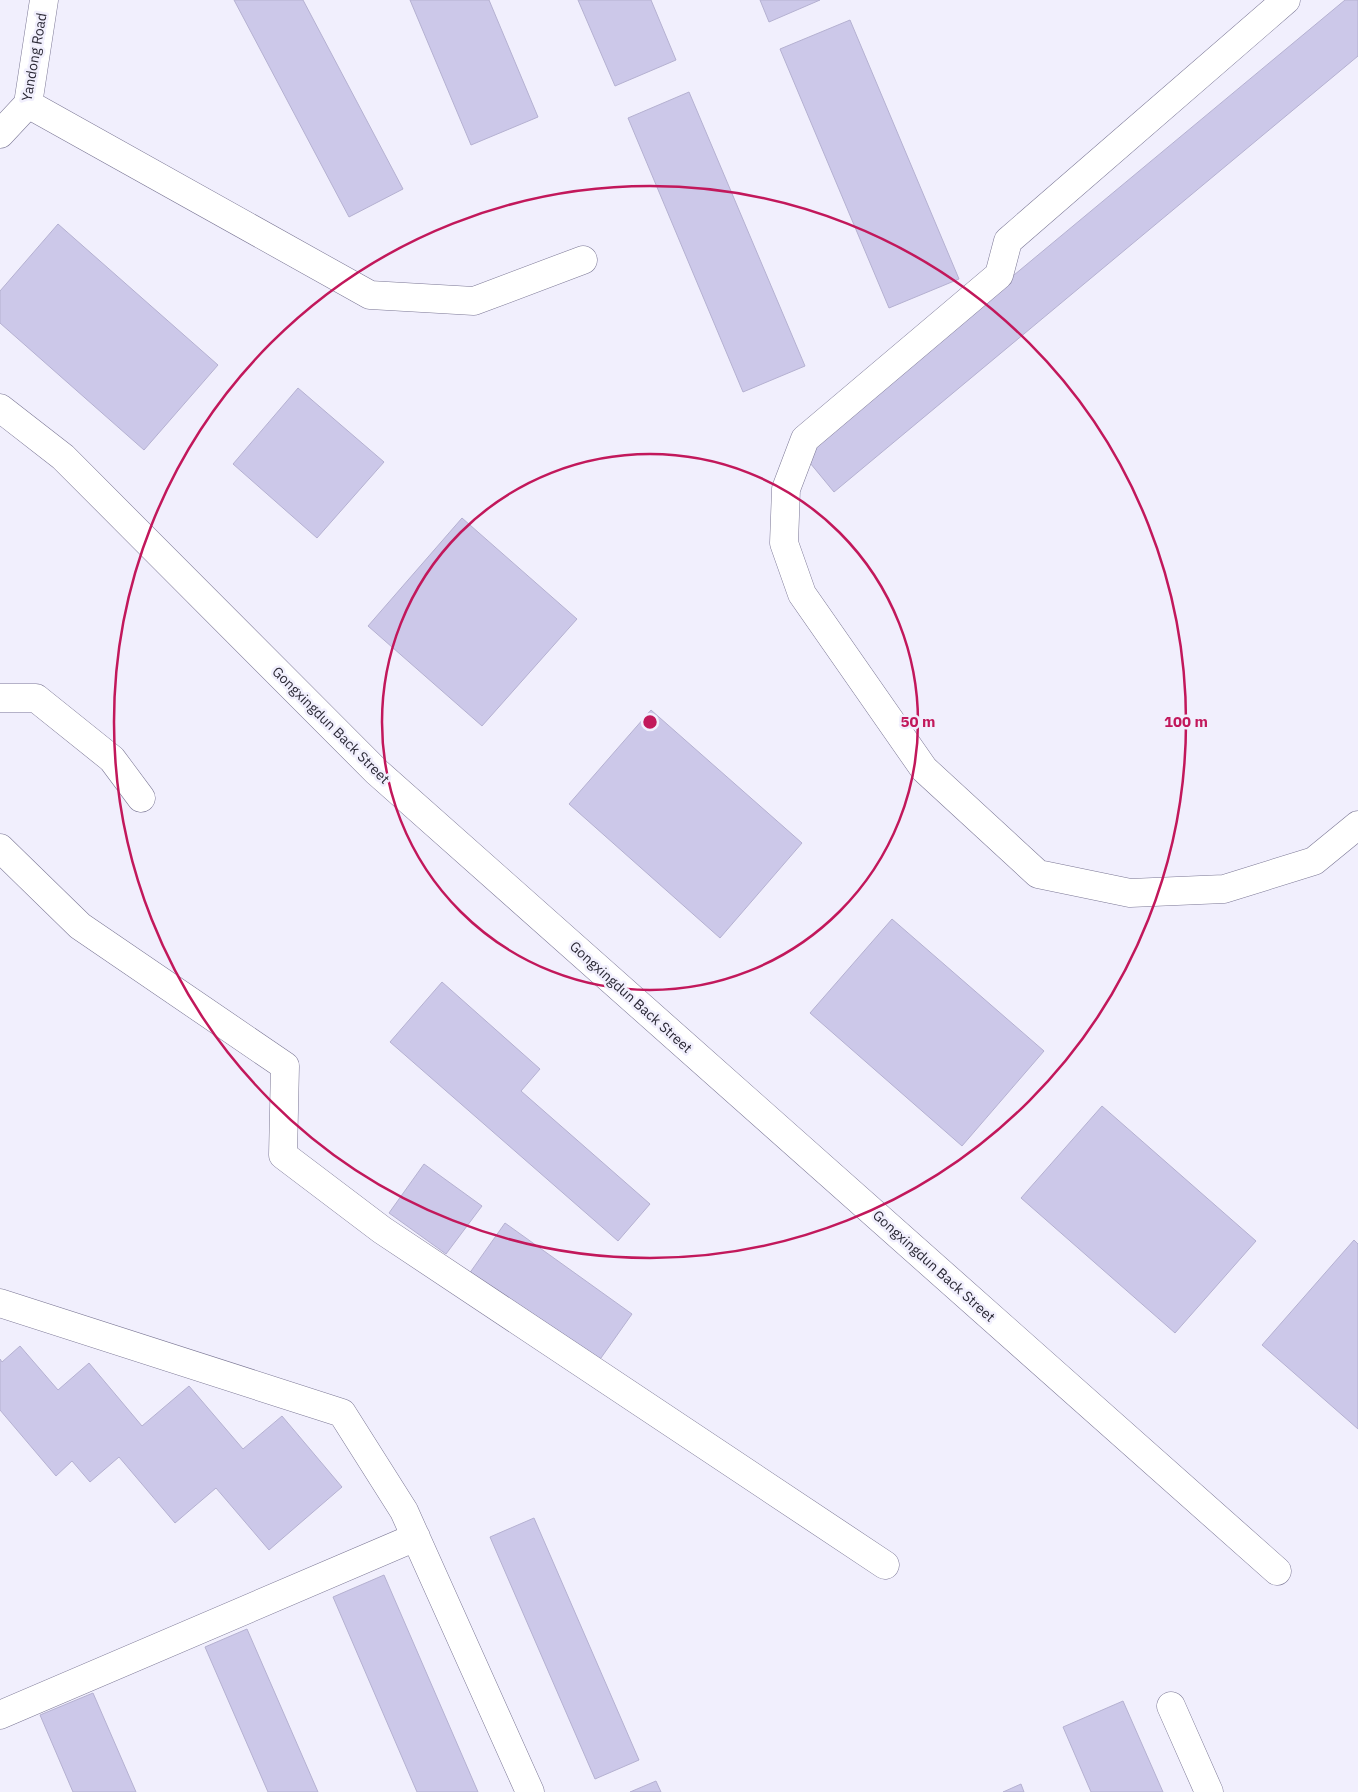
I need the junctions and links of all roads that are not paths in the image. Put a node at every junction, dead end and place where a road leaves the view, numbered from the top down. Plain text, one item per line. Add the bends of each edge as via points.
1 (44, 0) edge
2 (1286, 0) edge
3 (28, 104) junction
4 (0, 134) edge
5 (583, 260) dead end
6 (0, 408) edge
7 (0, 698) edge
8 (141, 798) dead end
9 (1358, 826) edge
10 (0, 848) edge
11 (0, 1302) edge
12 (416, 1537) junction
13 (886, 1565) dead end
14 (1277, 1571) dead end
15 (1171, 1706) dead end
16 (0, 1715) edge
17 (530, 1792) edge
18 (1209, 1792) edge

1 - 3 street, Yandong Road
2 - 9 street via 1008,241 999,275 805,439 786,489 784,543 802,594 924,769 1038,874 1130,893 1224,889 1314,861
3 - 4 street, Yandong Road
3 - 5 street via 370,295 474,301
6 - 14 street, Gongxingdun Back Street via 64,457 377,772
7 - 8 street via 36,698 112,759
10 - 13 street via 80,926 285,1066 283,1155 382,1230
11 - 12 street via 342,1413 404,1511
12 - 16 street
12 - 17 street
15 - 18 street

